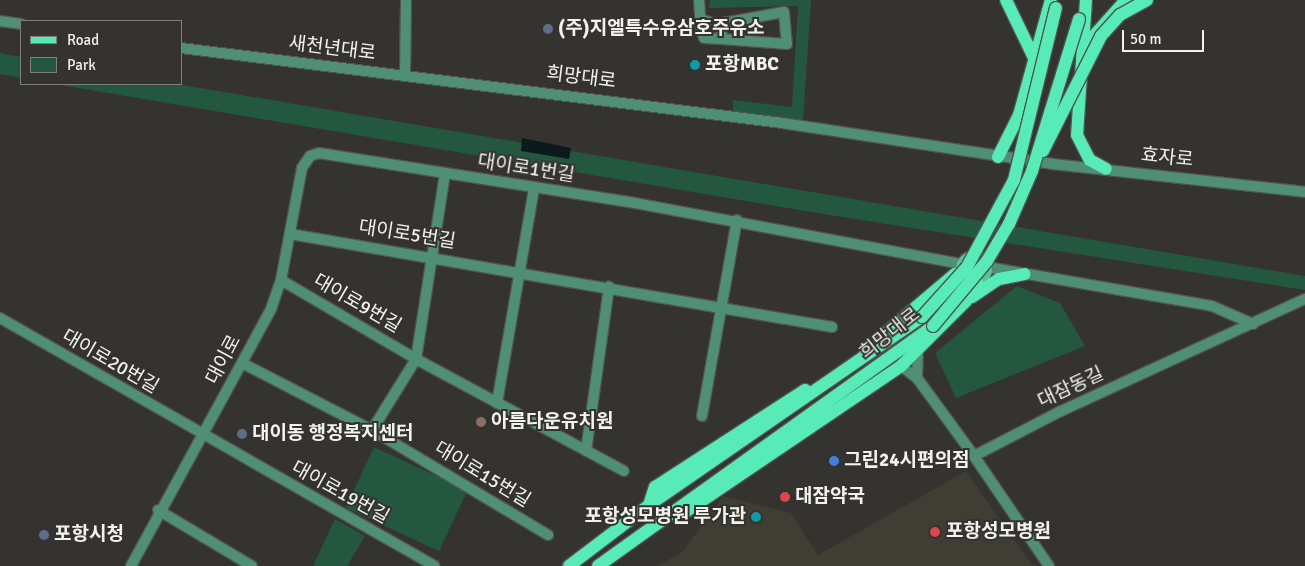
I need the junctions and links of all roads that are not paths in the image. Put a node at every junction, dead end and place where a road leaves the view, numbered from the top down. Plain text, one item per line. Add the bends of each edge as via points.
1 (406, 0) edge
2 (699, 0) edge
3 (1006, 0) edge
4 (1085, 0) edge
5 (1126, 0) edge
6 (1147, 0) edge
7 (1054, 3) edge
8 (701, 19) junction
9 (0, 22) edge
10 (20, 24) edge
11 (718, 24) junction
12 (721, 39) junction
13 (182, 48) edge
14 (1082, 49) junction
15 (1036, 62) junction
16 (405, 75) junction
17 (310, 156) joint
18 (998, 157) junction
19 (1029, 166) junction
20 (1106, 169) junction
21 (446, 174) junction
22 (534, 189) junction
23 (1305, 192) edge
24 (737, 220) junction
25 (290, 234) junction
26 (431, 256) junction
27 (962, 266) junction
28 (987, 267) junction
29 (518, 273) junction
30 (1025, 274) junction
31 (281, 280) junction
32 (977, 282) junction
33 (609, 287) junction
34 (1305, 299) edge
35 (966, 302) junction
36 (721, 307) junction
37 (0, 318) edge
38 (1253, 324) junction
39 (832, 327) dead end
40 (918, 351) junction
41 (416, 359) junction
42 (242, 364) junction
43 (901, 366) junction
44 (917, 378) junction
45 (497, 403) junction
46 (702, 416) dead end
47 (372, 430) junction
48 (204, 435) junction
49 (586, 451) junction
50 (974, 456) junction
51 (624, 471) dead end
52 (649, 505) junction
53 (158, 510) junction
54 (658, 521) junction
55 (548, 535) dead end
56 (130, 566) edge
57 (252, 566) edge
58 (434, 566) edge
59 (569, 566) edge
60 (598, 566) edge
61 (1049, 566) edge

1 - 16 street
2 - 8 street
3 - 15 main road
4 - 14 main road
4 - 19 main road, 희망대로, bridge
5 - 14 main road
6 - 19 main road, bridge via 1120,15 1101,36
7 - 15 main road
7 - 52 main road, 희망대로, bridge via 1014,180 967,267 922,317
8 - 11 street
8 - 12 street via 704,38
9 - 10 street
11 - 12 street via 724,33
11 - 12 street via 784,12 787,44
13 - 16 street, 새천년대로
14 - 20 main road via 1077,135 1090,160
15 - 18 main road via 1019,115
16 - 18 street, 희망대로 via 772,122
17 - 21 street, 대이로1번길 via 319,153
17 - 25 street, 대이로 via 302,168
18 - 19 street, 희망대로
19 - 20 street, 효자로
19 - 54 main road, 희망대로, bridge via 987,261 933,326
20 - 23 street, 효자로
21 - 22 street, 대이로1번길
21 - 26 street, 대이로9번길
22 - 24 street, 대이로1번길
22 - 29 street
24 - 27 street, 대이로1번길
24 - 36 street
25 - 26 street, 대이로5번길
25 - 31 street, 대이로
26 - 29 street, 대이로5번길
26 - 41 street, 대이로9번길
27 - 28 main road via 973,254 980,255
27 - 32 main road via 963,277
27 - 52 main road via 850,362 726,437 655,487
28 - 30 street
28 - 32 main road
29 - 33 street, 대이로5번길
29 - 45 street
30 - 35 main road via 999,279
30 - 38 street via 1212,306
31 - 41 street, 대이로9번길
31 - 42 street, 대이로
32 - 35 main road
33 - 36 street, 대이로5번길
33 - 49 street
34 - 38 street, 대잠동길
35 - 40 main road
36 - 39 street, 대이로5번길
36 - 46 street
37 - 48 street, 대이로20번길
38 - 50 street, 대잠동길 via 1059,412
40 - 43 main road
40 - 44 street
41 - 45 street, 대이로9번길
41 - 47 street
42 - 47 street, 대이로15번길
42 - 48 street, 대이로
43 - 44 street
43 - 54 main road via 682,514
44 - 50 street
45 - 49 street, 대이로9번길
47 - 55 street, 대이로15번길
48 - 53 street, 대이로
48 - 58 street, 대이로19번길
49 - 51 street, 대이로9번길
50 - 61 street
52 - 59 main road, 희망대로
53 - 56 street, 대이로
53 - 57 street
54 - 60 main road, 희망대로

